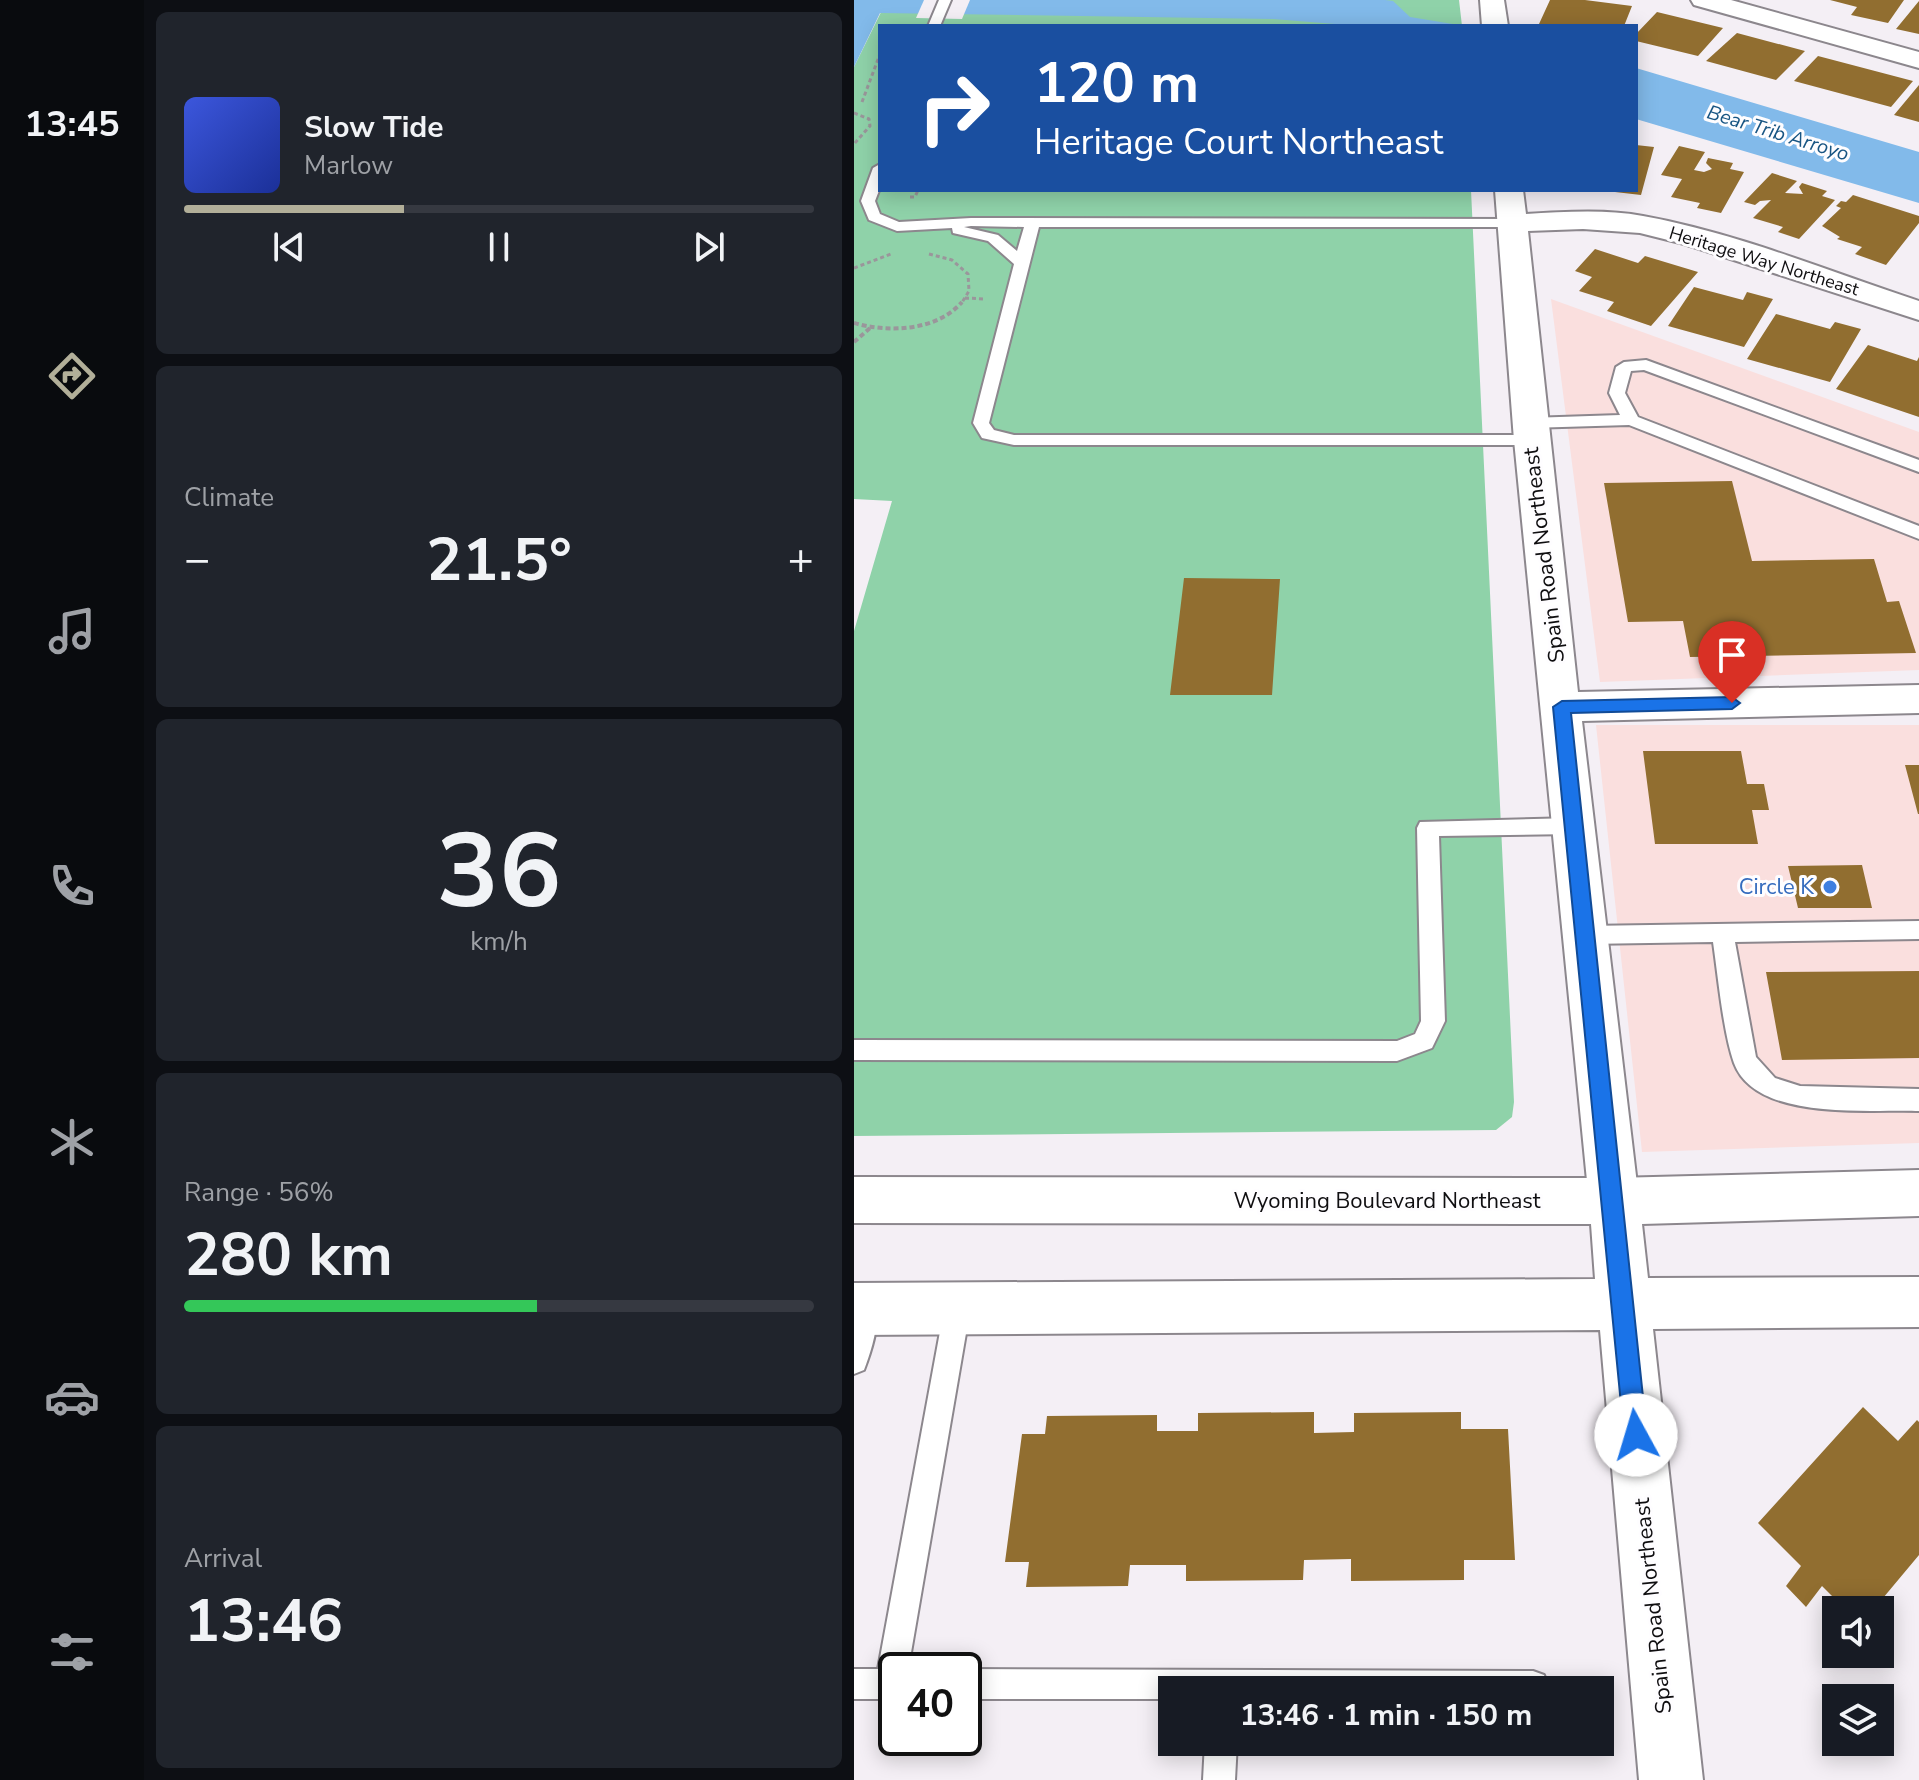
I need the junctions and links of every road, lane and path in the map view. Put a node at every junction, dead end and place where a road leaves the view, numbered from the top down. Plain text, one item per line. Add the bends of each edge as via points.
1 (945, 0) edge
2 (1492, 0) edge
3 (1703, 0) edge
4 (935, 24) edge
5 (1495, 24) edge
6 (878, 59) edge
7 (1919, 60) edge
8 (862, 102) dead end
9 (856, 114) edge
10 (854, 144) edge
11 (878, 174) edge
12 (1510, 206) edge
13 (1032, 224) junction
14 (921, 226) junction
15 (925, 253) dead end
16 (898, 254) dead end
17 (1022, 263) junction
18 (854, 268) edge
19 (1919, 311) edge
20 (854, 323) edge
21 (871, 328) junction
22 (854, 342) edge
23 (1631, 420) junction
24 (1530, 432) junction
25 (1919, 466) edge
26 (1919, 533) edge
27 (1919, 699) edge
28 (1562, 707) junction
29 (1574, 826) junction
30 (1919, 930) edge
31 (1722, 932) junction
32 (1586, 935) junction
33 (854, 1050) edge
34 (1919, 1100) edge
35 (1919, 1193) edge
36 (854, 1200) edge
37 (1614, 1201) junction
38 (1919, 1302) edge
39 (1623, 1305) junction
40 (860, 1309) edge
41 (957, 1310) junction
42 (854, 1361) edge
43 (898, 1652) edge
44 (854, 1684) edge
45 (878, 1684) edge
46 (982, 1684) edge
47 (1158, 1686) edge
48 (1220, 1756) edge
49 (1219, 1780) edge
50 (1671, 1780) edge

1 - 4 lane
2 - 5 street
3 - 7 street
6 - 8 path
9 - 10 path via 869,119 870,126
11 - 14 lane via 868,201 874,217 897,227
12 - 13 lane
12 - 19 street, Heritage Way Northeast via 1694,237
12 - 24 street, Spain Road Northeast
13 - 14 lane
13 - 17 lane
14 - 17 lane via 993,238
15 - 21 path via 952,260 968,274 969,292 962,302 922,324
16 - 18 path
17 - 24 lane via 981,423 988,434 1014,440
20 - 21 path
21 - 22 path
23 - 24 lane
23 - 25 lane via 1617,393 1624,367 1646,365
23 - 26 lane
24 - 28 street, Spain Road Northeast
27 - 28 street
28 - 29 street, Spain Road Northeast
29 - 32 street, Spain Road Northeast
29 - 33 lane via 1428,828 1433,1021 1424,1041 1397,1051
30 - 31 lane
31 - 32 lane
31 - 34 lane via 1745,1061 1767,1085 1800,1097
32 - 37 street, Spain Road Northeast
35 - 37 street, Wyoming Boulevard Northeast
36 - 37 street, Wyoming Boulevard Northeast
37 - 39 street, Spain Road Northeast
38 - 39 street
39 - 41 street
39 - 50 street, Spain Road Northeast
40 - 41 street
40 - 42 lane
41 - 43 lane
44 - 45 lane
46 - 47 lane
48 - 49 lane

